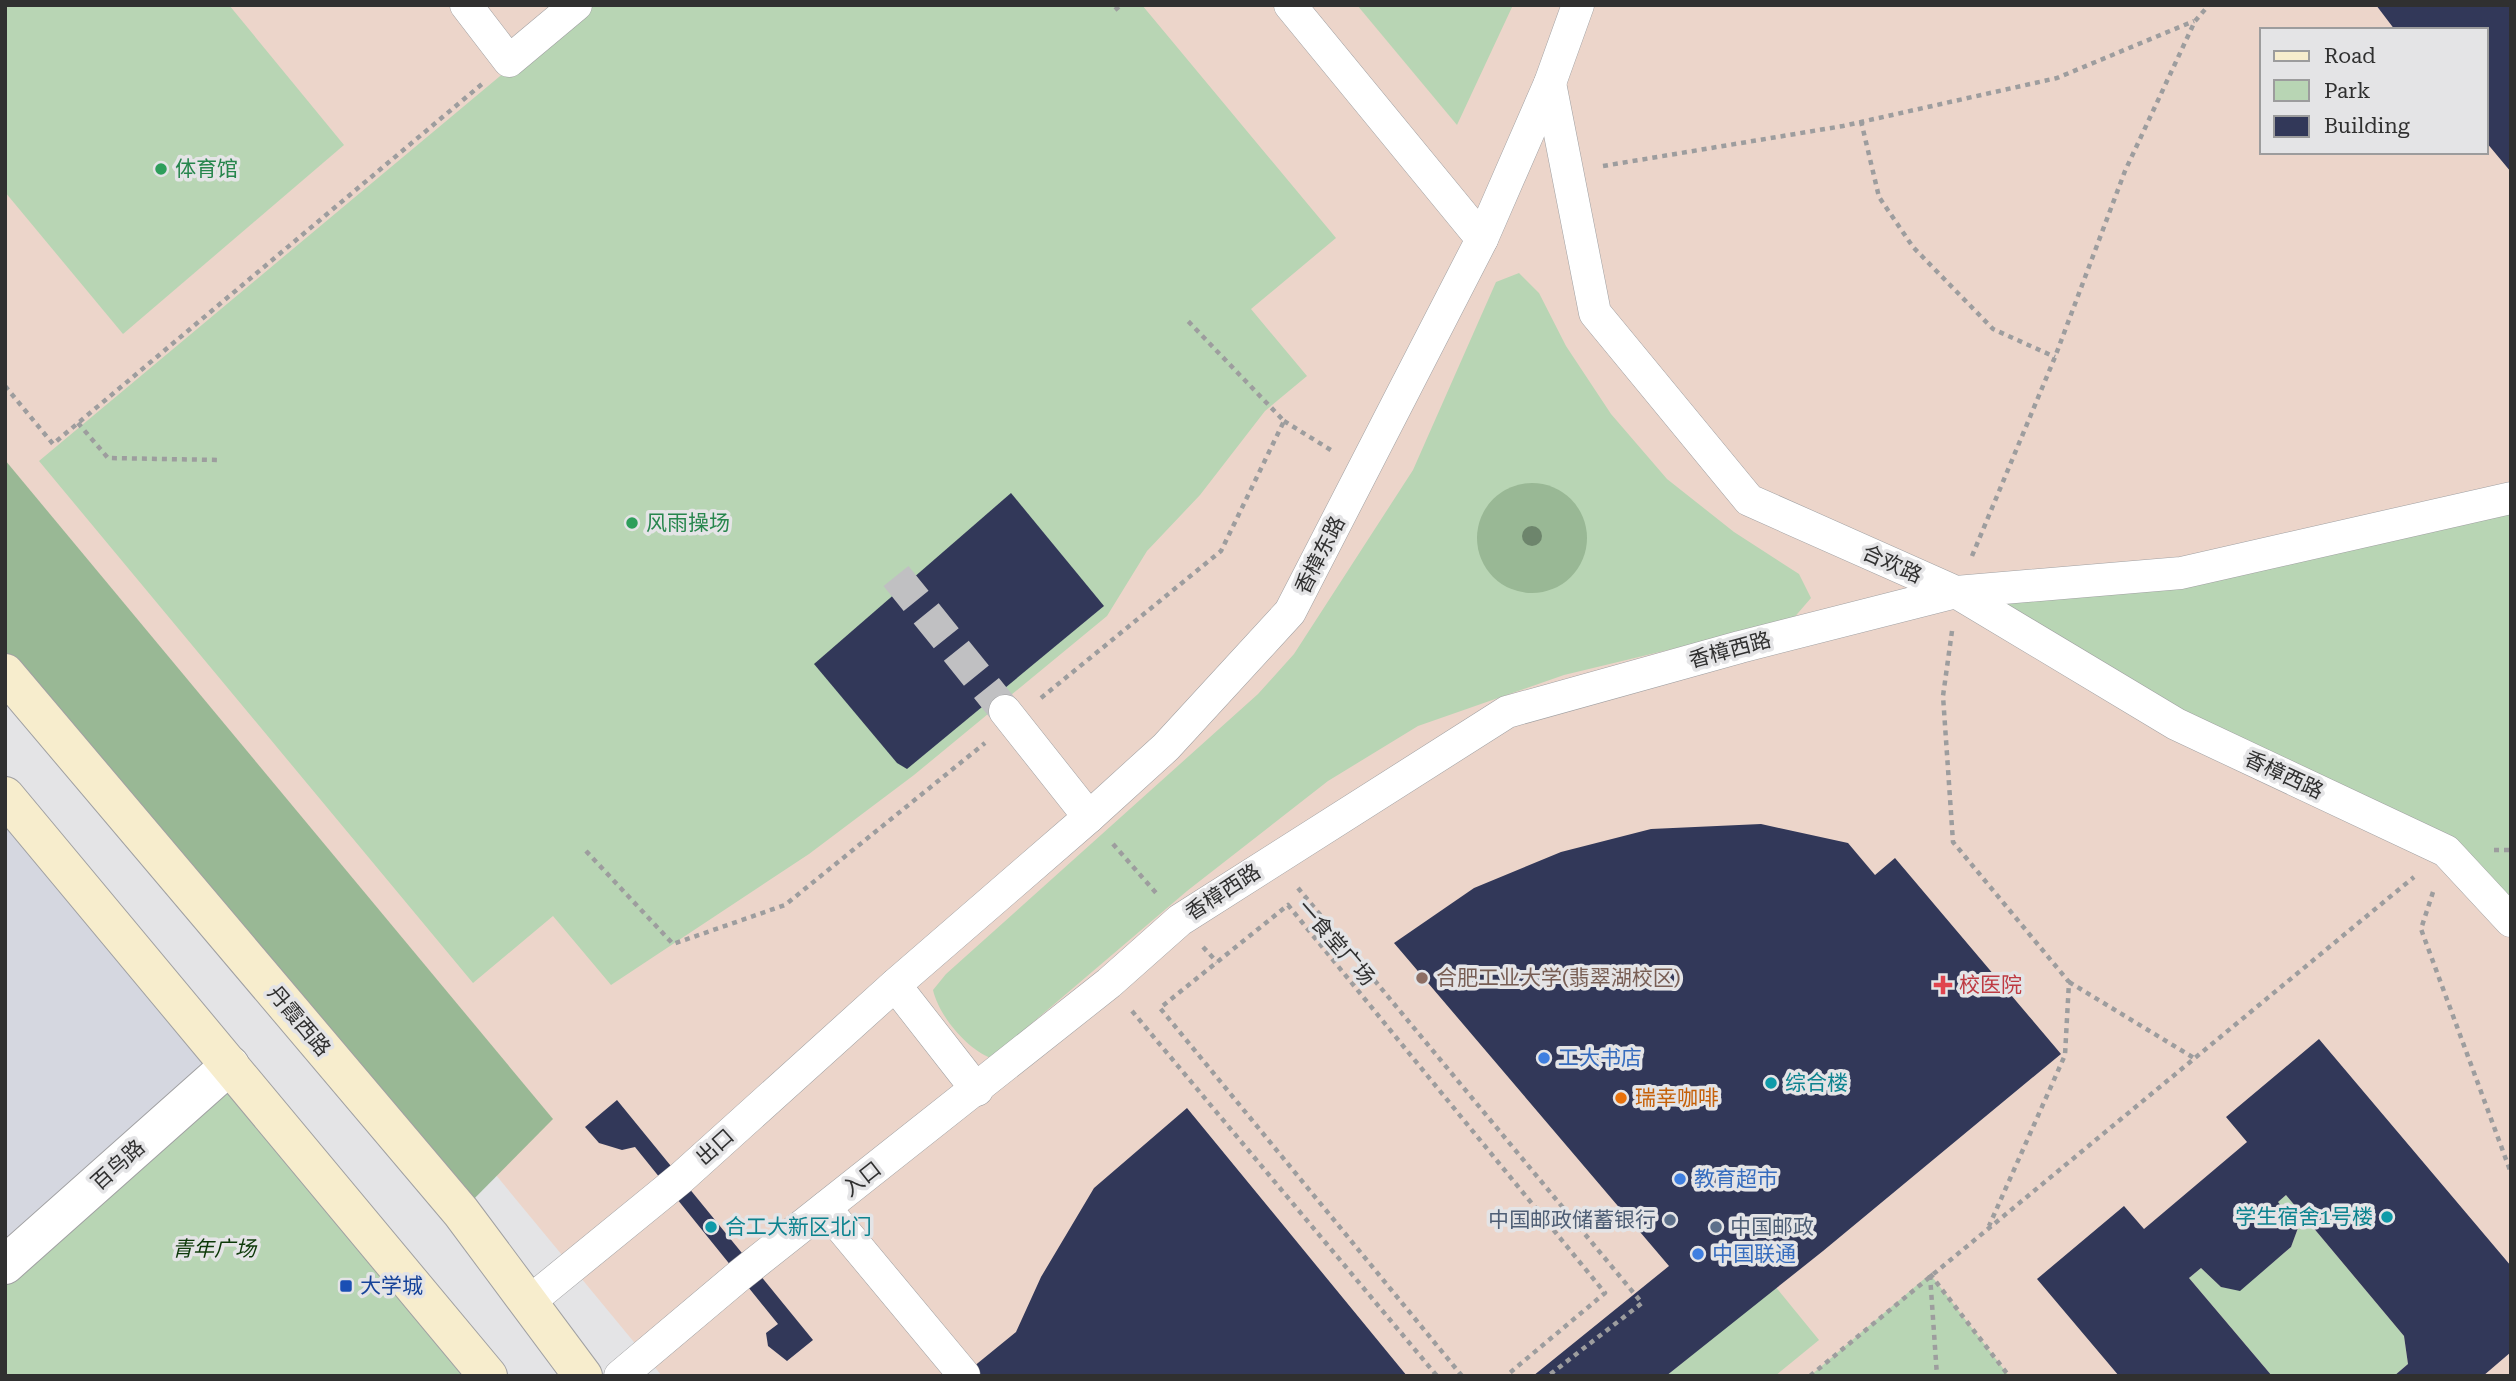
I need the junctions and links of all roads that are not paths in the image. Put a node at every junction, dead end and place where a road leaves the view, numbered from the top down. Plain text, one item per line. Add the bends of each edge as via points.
1 (576, 5) edge
2 (1290, 5) edge
3 (1578, 5) edge
4 (478, 9) edge
5 (1550, 83) junction
6 (1482, 239) junction
7 (2511, 498) edge
8 (1956, 592) junction
9 (5, 673) edge
10 (1005, 711) tunnel mouth
11 (5, 796) edge
12 (1089, 817) junction
13 (2511, 921) edge
14 (895, 985) junction
15 (230, 1065) junction
16 (977, 1090) junction
17 (825, 1208) junction
18 (5, 1265) edge
19 (528, 1302) junction
20 (964, 1375) edge
21 (488, 1376) edge
22 (583, 1376) edge
23 (620, 1376) edge

1 - 4 street via 509,61
2 - 6 street
3 - 5 street, 香樟东路
5 - 6 street, 香樟东路
5 - 8 street, 合欢路 via 1595,313 1749,500
6 - 12 street, 香樟东路 via 1290,612 1166,747
7 - 8 street, 合欢路 via 2181,573
8 - 13 street, 香樟西路 via 2176,724 2446,851
8 - 16 street, 香樟西路 via 1507,712 1180,920
9 - 19 main road, 丹霞西路 via 461,1212
10 - 12 street
11 - 15 main road
12 - 14 street, 香樟东路
14 - 16 street
14 - 19 street, 出口 via 681,1178
15 - 18 street, 百鸟路
15 - 21 main road
16 - 17 street, 入口
17 - 20 street
17 - 23 street, 入口
19 - 22 main road, 丹霞西路

